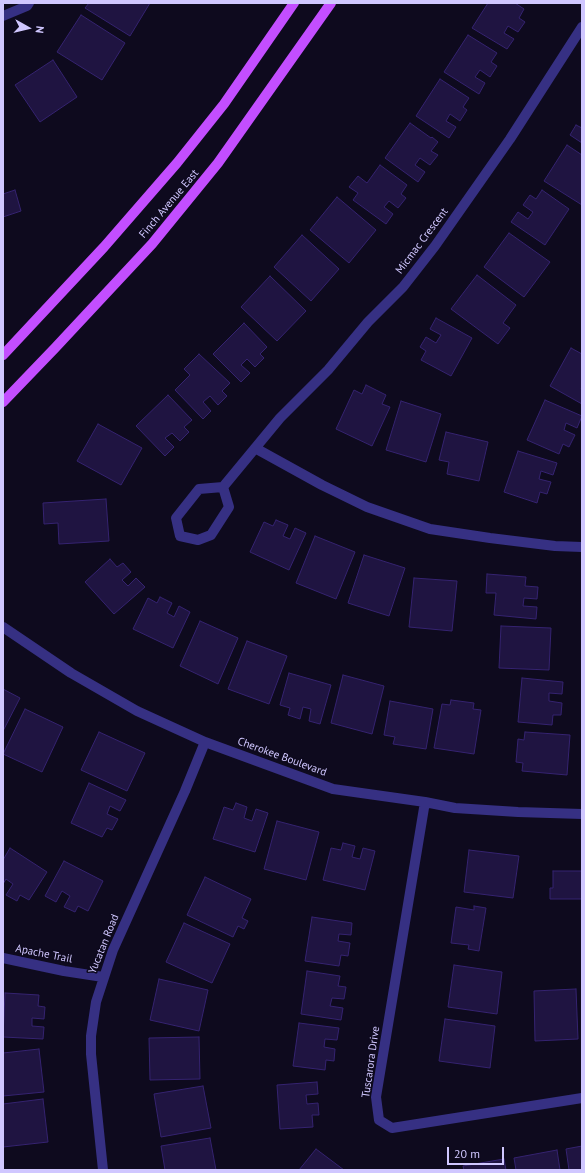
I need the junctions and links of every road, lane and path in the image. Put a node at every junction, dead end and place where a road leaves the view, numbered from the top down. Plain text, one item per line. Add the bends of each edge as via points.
1 (29, 3) edge
2 (294, 3) edge
3 (331, 3) edge
4 (3, 16) edge
5 (582, 27) edge
6 (3, 355) edge
7 (3, 402) edge
8 (255, 448) junction
9 (223, 487) junction
10 (582, 547) edge
11 (3, 627) edge
12 (205, 742) junction
13 (425, 802) junction
14 (582, 814) edge
15 (3, 958) edge
16 (103, 977) junction
17 (582, 1098) edge
18 (103, 1170) edge

1 - 4 street
2 - 6 main road, Finch Avenue East via 224,104 177,163 104,247
3 - 7 main road, Finch Avenue East via 218,163 152,244
5 - 8 street, Micmac Crescent via 510,139 435,246 403,287 368,322 328,370 280,418
8 - 9 street, Micmac Crescent
8 - 10 street via 367,507 430,529 555,546
9 - 9 street via 229,507 211,535 198,540 180,536 176,518 199,489
11 - 12 street, Cherokee Boulevard via 78,677 138,711
12 - 13 street, Cherokee Boulevard via 333,789
12 - 16 street, Yucatan Road
13 - 14 street, Cherokee Boulevard via 455,808
13 - 17 street, Tuscarora Drive via 376,1097 379,1120 392,1128
15 - 16 street, Apache Trail
16 - 18 street, Yucatan Road via 91,1036

